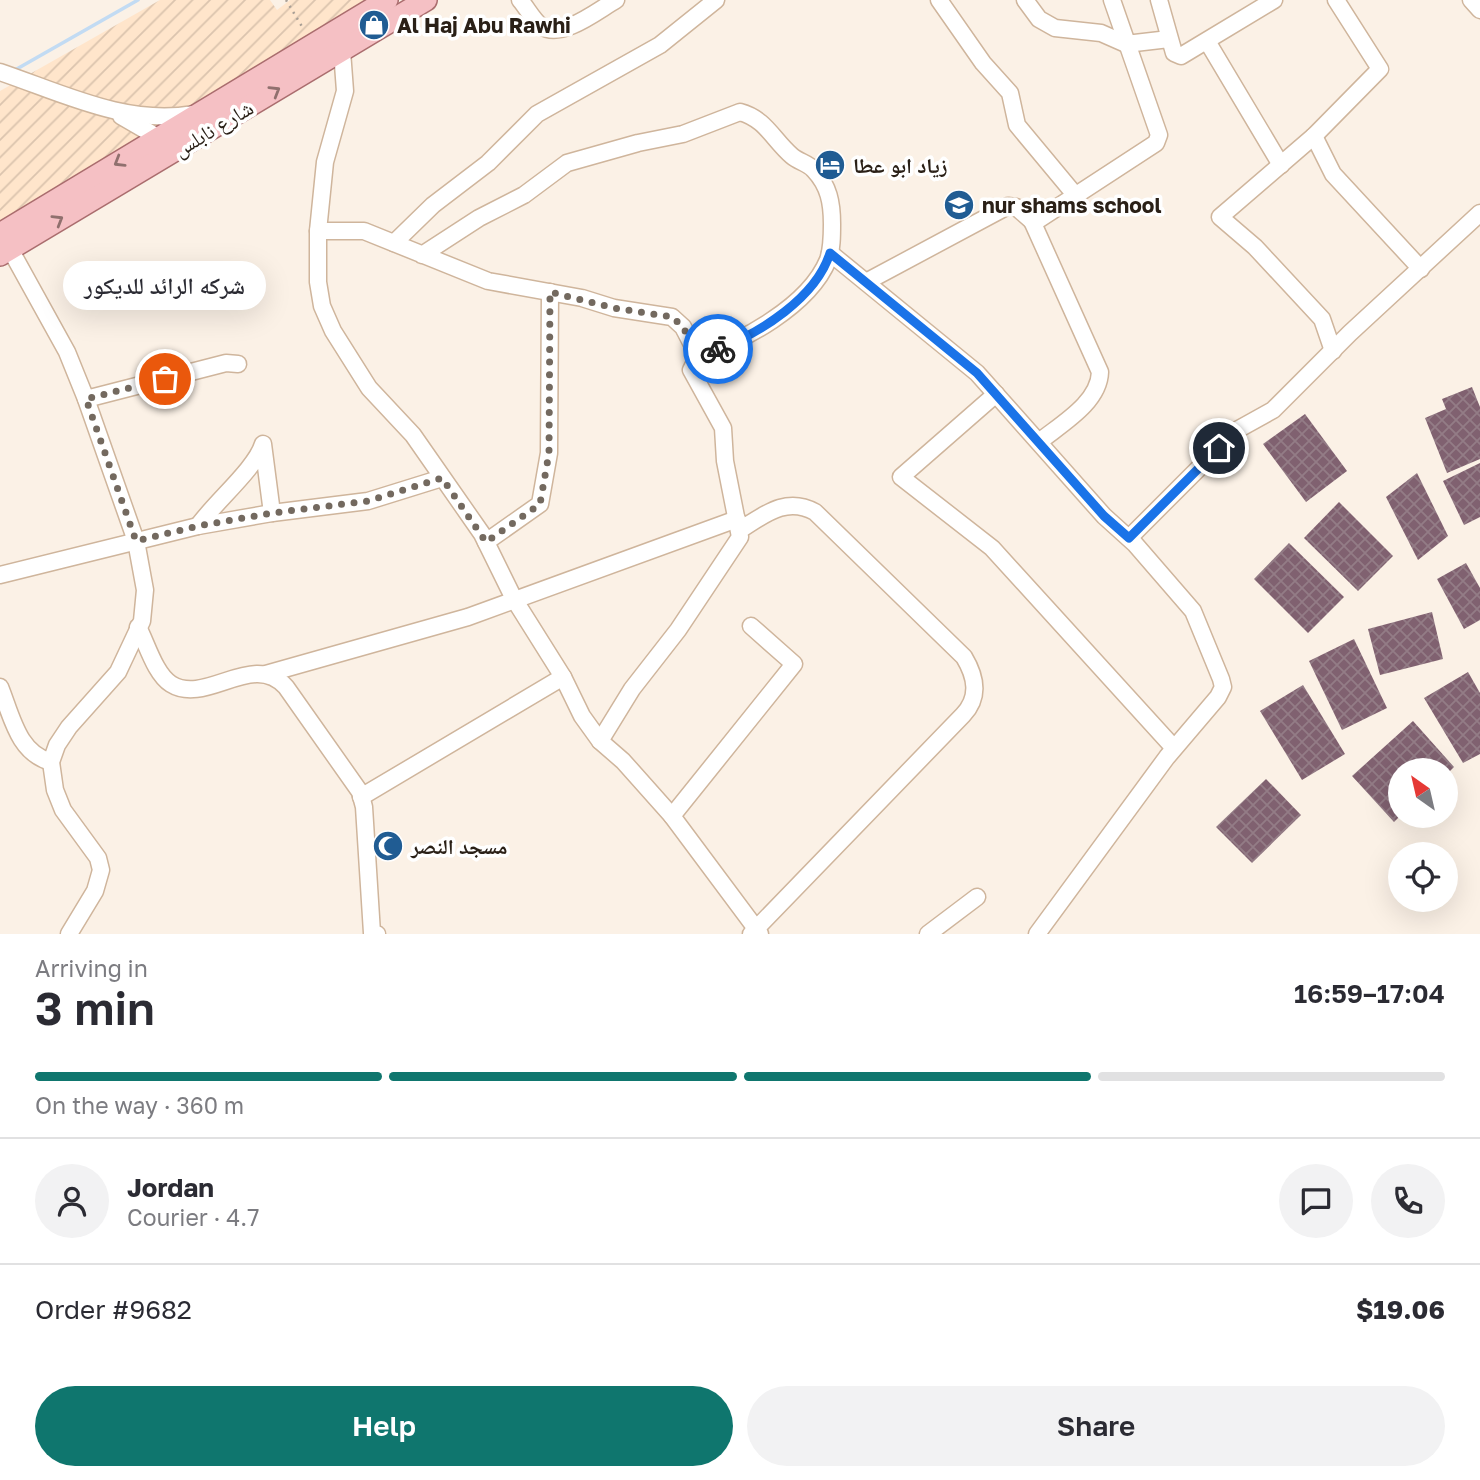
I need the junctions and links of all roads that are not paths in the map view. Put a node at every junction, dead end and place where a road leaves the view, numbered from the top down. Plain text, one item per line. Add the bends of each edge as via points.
1 (387, 0) edge
2 (426, 0) edge
3 (520, 0) edge
4 (616, 0) edge
5 (716, 0) edge
6 (939, 0) edge
7 (1025, 0) edge
8 (1112, 0) edge
9 (1159, 0) edge
10 (1274, 0) edge
11 (1336, 0) edge
12 (1471, 0) edge
13 (1480, 10) edge
14 (1169, 39) junction
15 (1207, 41) junction
16 (1126, 44) junction
17 (342, 51) junction
18 (0, 72) edge
19 (113, 111) junction
20 (201, 113) junction
21 (1314, 136) junction
22 (159, 138) junction
23 (1281, 165) junction
24 (1076, 196) junction
25 (1480, 213) edge
26 (1032, 221) junction
27 (317, 232) junction
28 (394, 243) junction
29 (3, 246) edge
30 (830, 253) junction
31 (422, 255) junction
32 (1421, 270) junction
33 (866, 282) junction
34 (550, 292) junction
35 (1333, 351) junction
36 (698, 356) junction
37 (238, 364) dead end
38 (996, 394) junction
39 (86, 399) junction
40 (1039, 442) junction
41 (442, 478) junction
42 (272, 513) junction
43 (738, 524) junction
44 (198, 526) junction
45 (1129, 538) junction
46 (136, 541) junction
47 (486, 542) junction
48 (0, 575) edge
49 (514, 599) junction
50 (751, 626) dead end
51 (138, 627) junction
52 (266, 674) junction
53 (563, 677) junction
54 (2, 698) edge
55 (600, 741) junction
56 (1174, 748) junction
57 (51, 762) junction
58 (361, 797) junction
59 (672, 816) junction
60 (976, 897) dead end
61 (756, 932) edge
62 (69, 934) edge
63 (374, 934) edge
64 (928, 934) edge
65 (1037, 934) edge

1 - 20 main road, شارع نابلس
2 - 17 main road, شارع نابلس
3 - 4 street via 536,21 553,30
5 - 28 street via 660,45 537,114 488,163 433,205
6 - 24 street via 1010,93 1017,125
7 - 16 street via 1039,19 1055,28 1101,33
8 - 16 street
9 - 14 street
10 - 15 street
11 - 21 street via 1380,69
12 - 13 street
14 - 15 street via 1174,53 1181,56
14 - 16 street
15 - 23 street
16 - 24 street via 1159,135 1156,143
17 - 27 street via 345,91 325,162
29 -> 17 main road, شارع نابلس
18 - 19 street
19 - 20 street via 159,117
19 - 22 street
20 - 22 main road, شارع نابلس
21 - 23 street
21 - 32 street via 1333,174
22 -> 29 main road, شارع نابلس
23 - 35 street via 1220,217 1255,247 1322,319
24 - 26 street
25 - 32 street
26 - 33 street via 1008,206
26 - 40 street via 1100,372 1097,390 1089,400
27 - 28 street via 364,231
27 - 41 street via 318,282 333,331 369,388 413,435
28 - 31 street
29 - 39 street via 67,352
30 - 31 street via 831,199 824,184 813,169 789,154 764,124 740,112 683,134 567,163 524,195
30 - 33 street
30 - 36 street via 818,277 778,315 745,337
31 - 34 street via 488,281
32 - 35 street
33 - 38 street via 968,365
34 - 36 street via 672,317 683,327
34 - 47 street via 549,453 540,504
35 - 45 street via 1273,410 1237,430
36 - 43 street via 691,370 722,423
37 - 39 street via 226,363
38 - 40 street
38 - 56 street via 901,477 992,548
39 - 46 street
40 - 45 street
41 - 42 street via 368,501
41 - 47 street
42 - 44 street
42 - 44 street via 263,444 260,457
43 - 49 street
43 - 55 street via 738,542
43 - 61 street via 784,506 800,505 815,512 964,657 975,688 963,715
44 - 46 street
45 - 56 street via 1193,611 1222,679 1218,697
46 - 48 street
46 - 51 street via 146,601
47 - 49 street
49 - 52 street via 468,617
49 - 53 street
50 - 59 street via 794,664
51 - 52 street via 164,678 181,689
51 - 57 street via 118,672 69,727
52 - 58 street via 286,687
53 - 55 street
53 - 58 street
54 - 57 street via 23,743 32,754
55 - 59 street
56 - 65 street
57 - 62 street via 63,810 98,858 101,870 95,891
58 - 63 street
59 - 61 street
60 - 64 street

